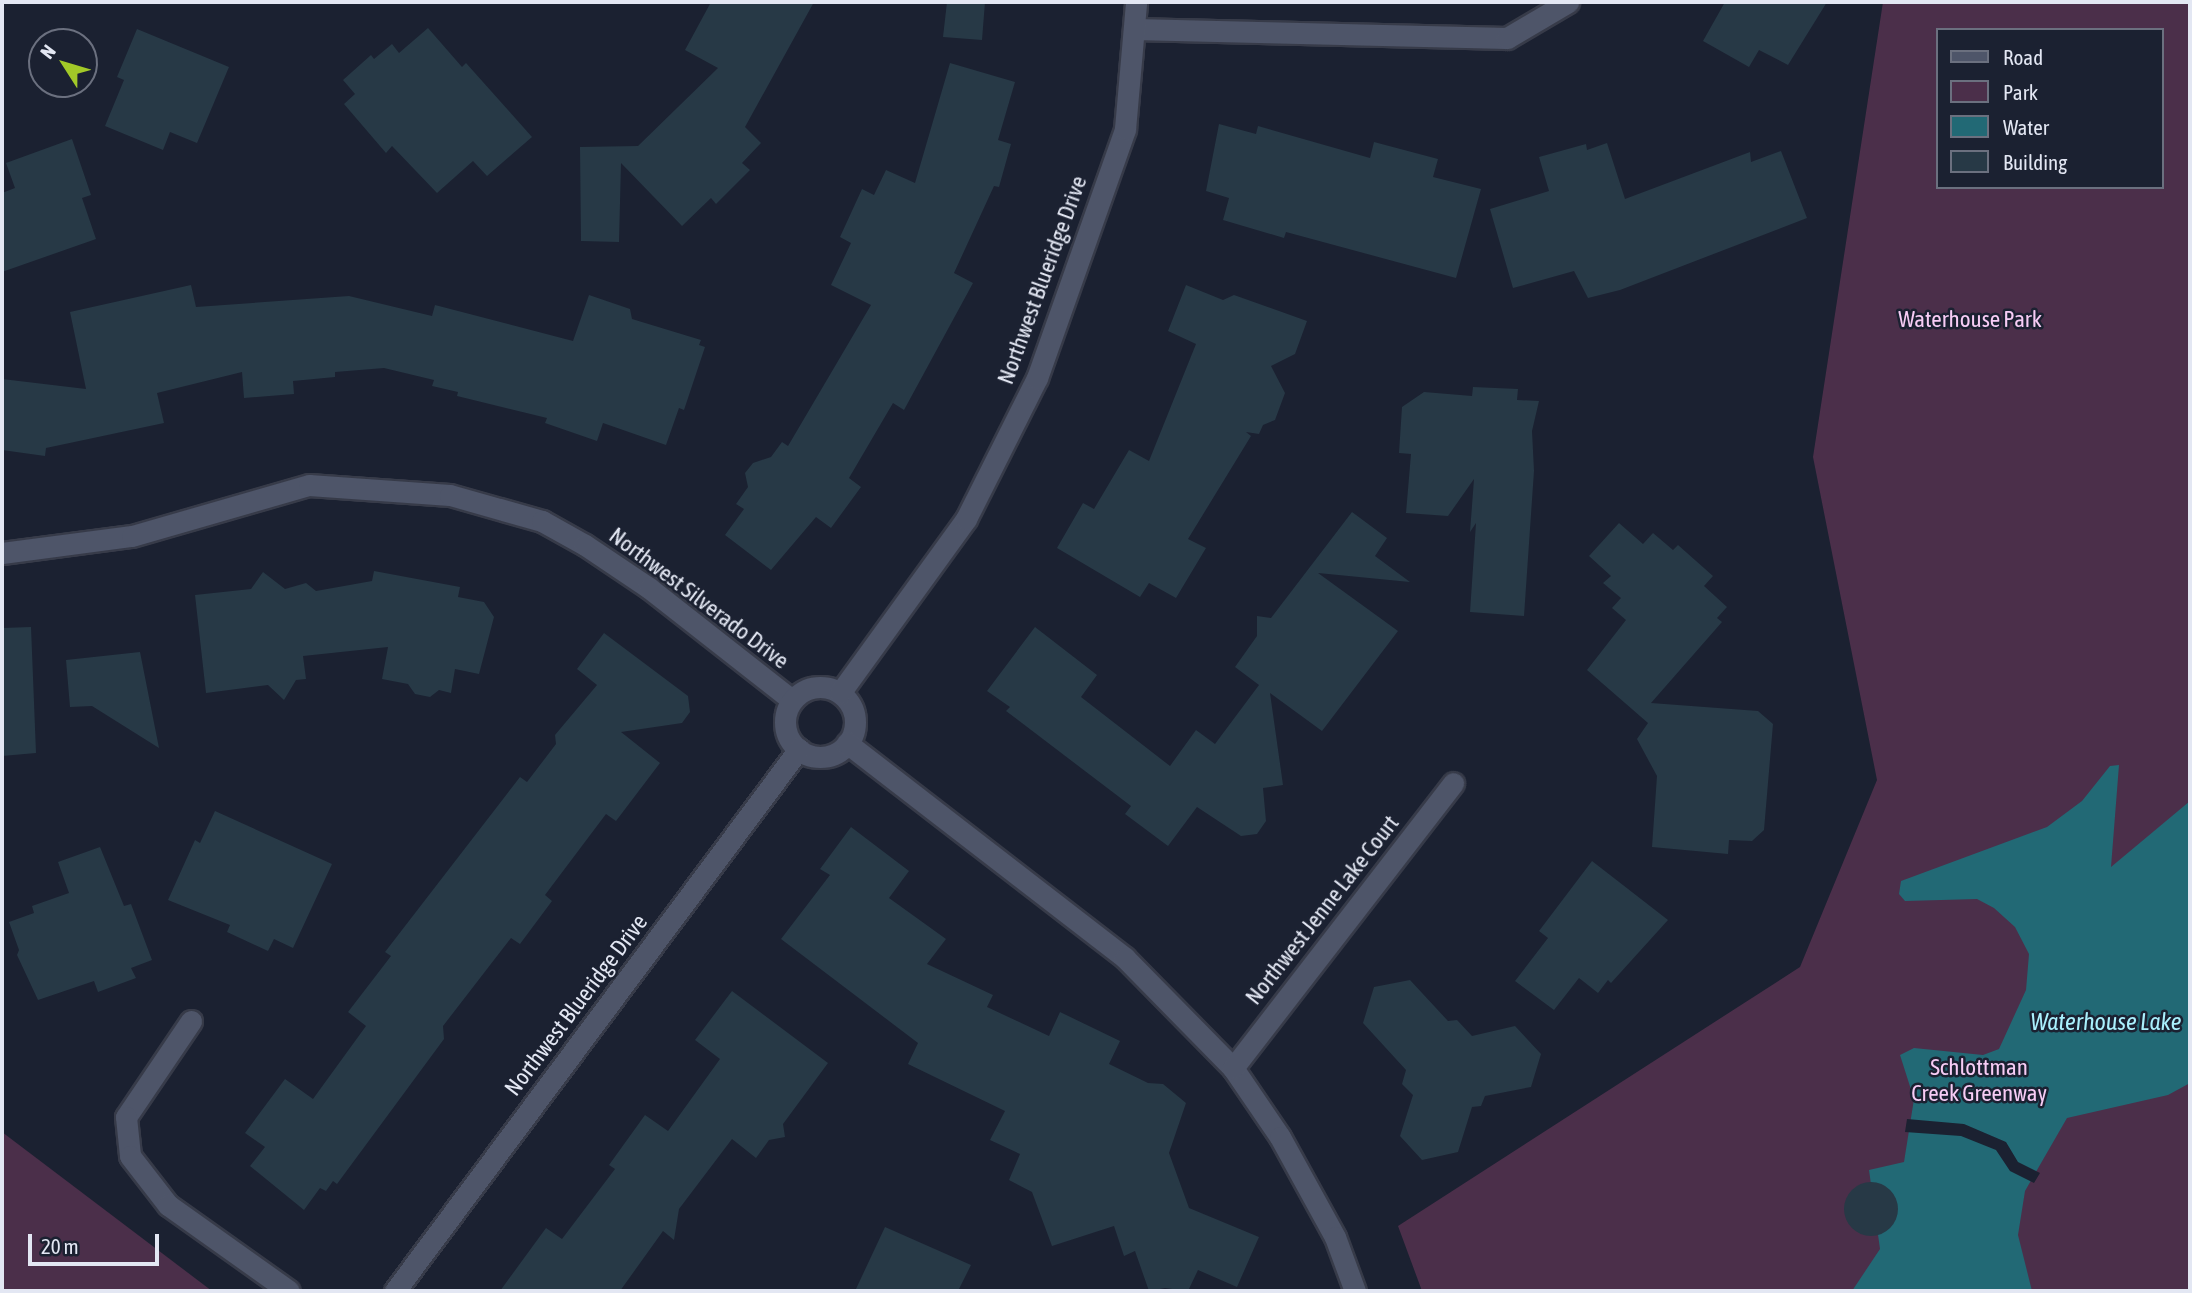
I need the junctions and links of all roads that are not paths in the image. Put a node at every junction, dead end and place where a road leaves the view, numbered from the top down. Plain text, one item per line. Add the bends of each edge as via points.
1 (1136, 2) edge
2 (1568, 2) edge
3 (1134, 29) junction
4 (2, 552) edge
5 (840, 693) junction
6 (792, 700) junction
7 (847, 743) junction
8 (799, 750) junction
9 (1453, 783) dead end
10 (191, 1021) dead end
11 (1233, 1069) junction
12 (289, 1291) edge
13 (395, 1291) edge
14 (1354, 1291) edge

1 - 3 street, Northwest Blueridge Drive
2 - 3 street via 1507,37
3 - 5 street, Northwest Blueridge Drive via 1125,129 1037,378 966,519
4 - 6 street, Northwest Silverado Drive via 131,536 309,485 450,495 542,521 585,545 649,588
5 - 6 street via 818,687 806,689
5 - 7 street via 853,714
6 - 8 street via 785,729
7 - 8 street via 825,757
7 - 11 street via 1125,958
8 - 13 street, Northwest Blueridge Drive
9 - 11 street, Northwest Jenne Lake Court
10 - 12 street via 127,1117 130,1156 168,1205
11 - 14 street via 1280,1137 1322,1215

